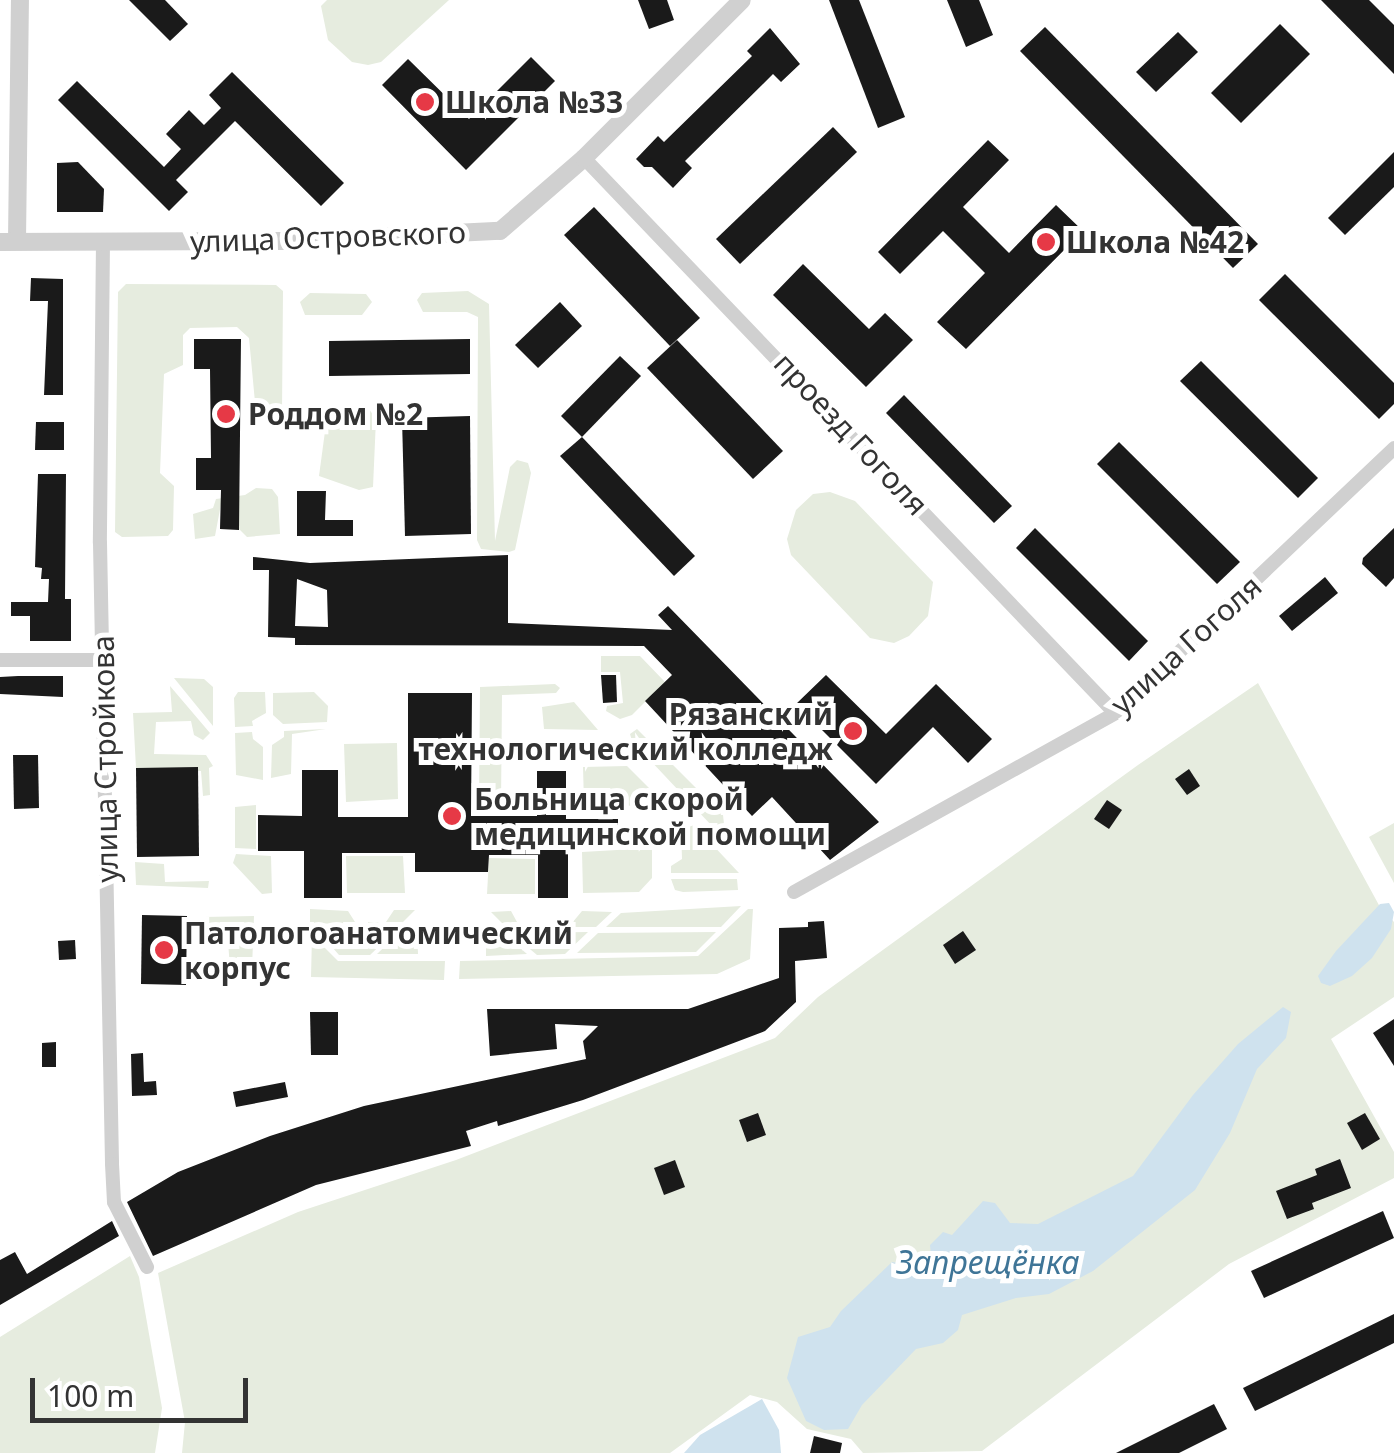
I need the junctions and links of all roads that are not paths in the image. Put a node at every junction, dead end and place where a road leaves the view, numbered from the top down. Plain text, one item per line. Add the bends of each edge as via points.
1 (20, 0) edge
2 (742, 0) edge
3 (584, 158) junction
4 (8, 242) edge
5 (104, 242) junction
6 (1394, 448) edge
7 (0, 660) edge
8 (104, 660) junction
9 (1115, 713) junction
10 (794, 892) dead end
11 (147, 1268) dead end

1 - 4 street
2 - 3 street, улица Островского
3 - 5 street, улица Островского via 500,231
3 - 9 street, проезд Гоголя
4 - 5 street, улица Островского
5 - 8 street, улица Стройкова
6 - 9 street, улица Гоголя
7 - 8 street
8 - 11 street, улица Стройкова via 114,1202
9 - 10 street, улица Гоголя

